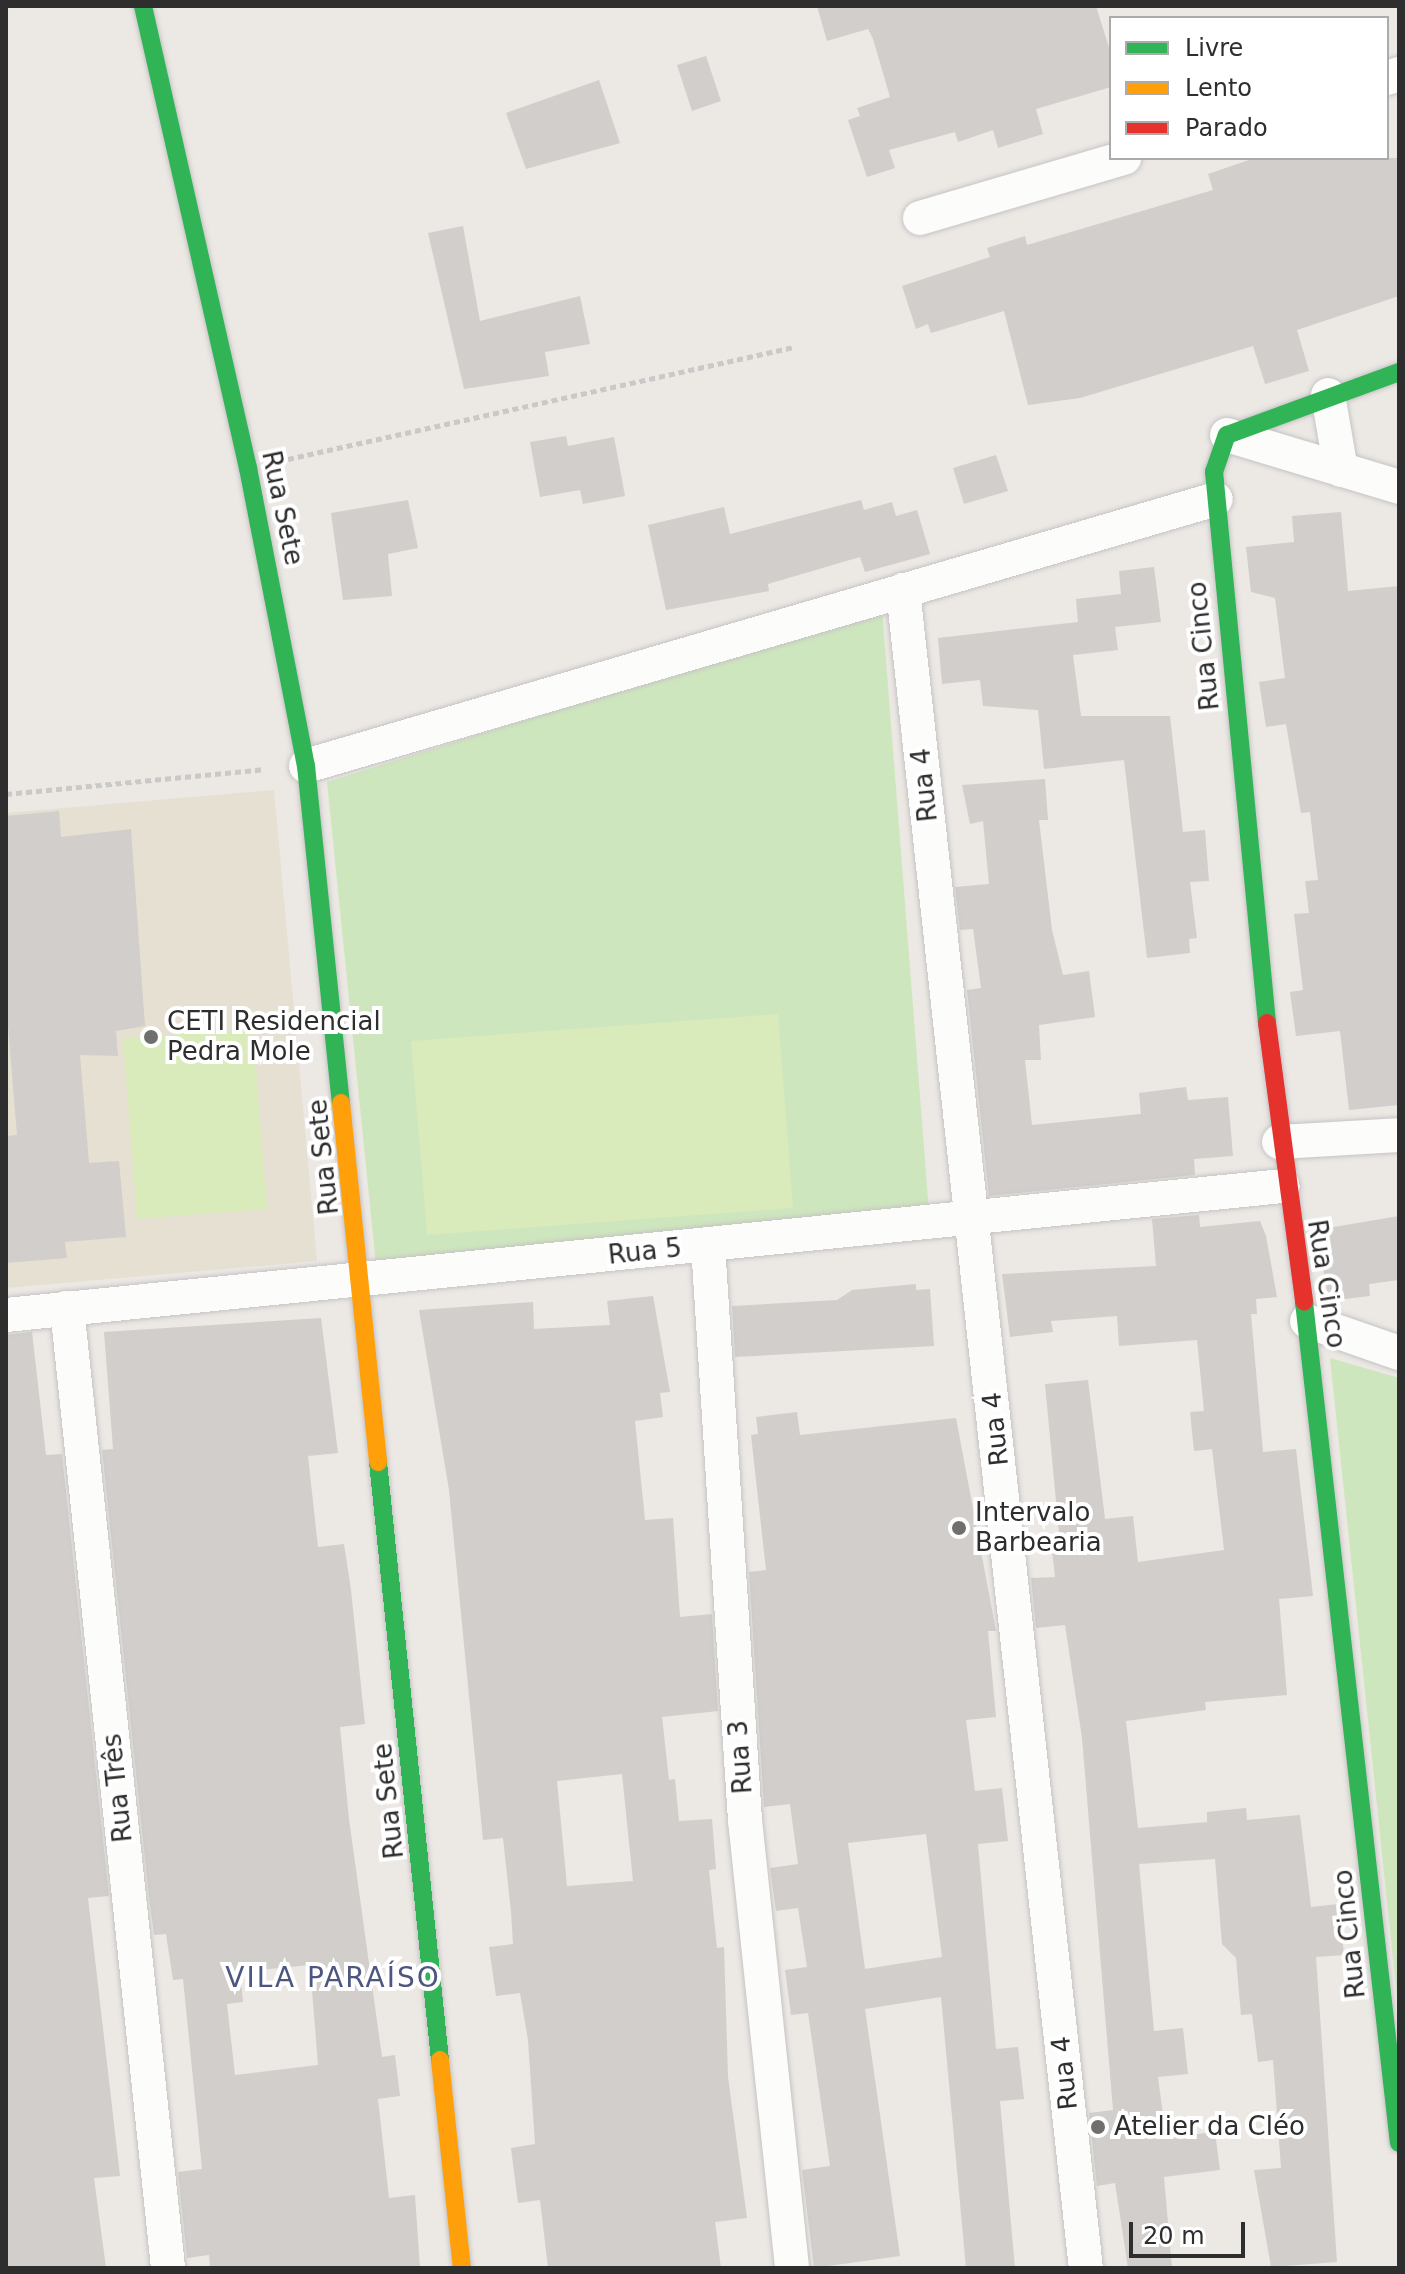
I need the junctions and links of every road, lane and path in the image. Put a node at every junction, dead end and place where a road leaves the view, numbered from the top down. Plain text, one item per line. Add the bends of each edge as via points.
1 (143, 6) edge
2 (1117, 160) edge
3 (920, 218) dead end
4 (794, 347) dead end
5 (1399, 372) edge
6 (1328, 395) junction
7 (1227, 435) junction
8 (248, 468) junction
9 (1341, 470) junction
10 (1399, 487) edge
11 (1216, 499) junction
12 (903, 590) junction
13 (306, 766) junction
14 (6, 794) edge
15 (1399, 1135) edge
16 (1279, 1142) junction
17 (1283, 1186) junction
18 (973, 1219) junction
19 (708, 1245) junction
20 (364, 1282) junction
21 (67, 1308) junction
22 (6, 1315) edge
23 (1307, 1321) junction
24 (1399, 1353) edge
25 (1399, 2143) edge
26 (168, 2268) edge
27 (462, 2268) edge
28 (792, 2268) edge
29 (1086, 2268) edge

1 - 8 street, Rua Sete
2 - 3 street
4 - 8 path
5 - 6 street
6 - 7 street
6 - 9 street
7 - 9 street
7 - 11 street, Rua Cinco via 1214,472
8 - 13 street, Rua Sete
9 - 10 street
11 - 12 street
11 - 16 street, Rua Cinco
12 - 13 street
12 - 18 street, Rua 4
13 - 14 path
13 - 20 street, Rua Sete
15 - 16 street
16 - 17 street, Rua Cinco
17 - 18 street, Rua 5
17 - 23 street, Rua Cinco
18 - 19 street, Rua 5
18 - 29 street, Rua 4
19 - 20 street, Rua 5
19 - 28 street, Rua 3 via 745,1820
20 - 21 street, Rua 5
20 - 27 street, Rua Sete
21 - 22 street, Rua 5
21 - 26 street, Rua Três
23 - 24 street
23 - 25 street, Rua Cinco

